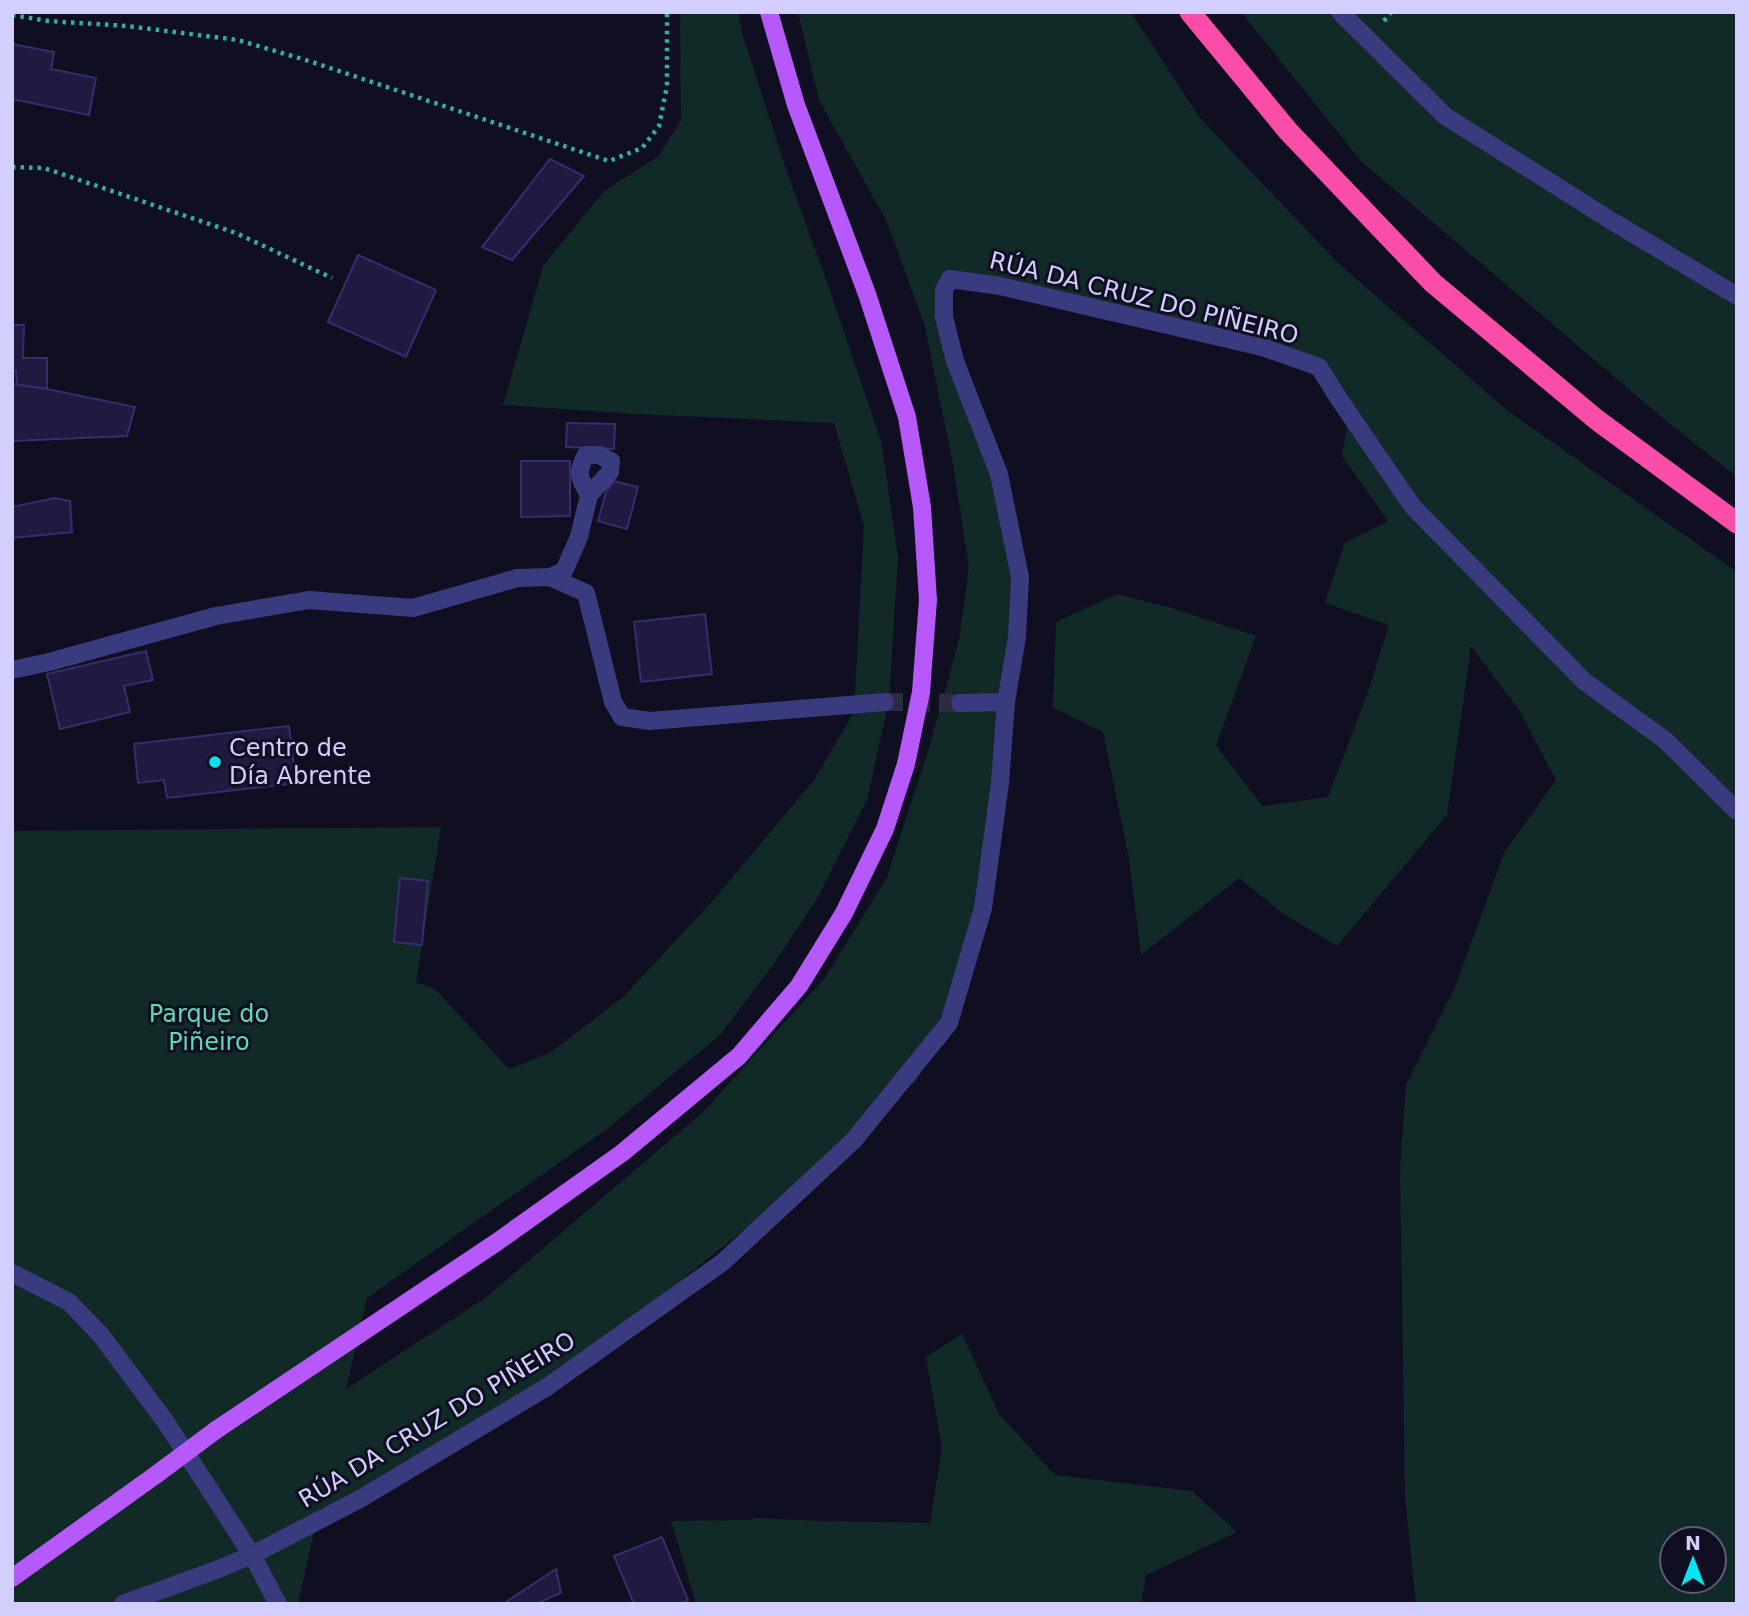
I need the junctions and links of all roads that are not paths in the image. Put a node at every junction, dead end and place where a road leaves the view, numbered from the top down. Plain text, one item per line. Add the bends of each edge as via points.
1 (769, 12) edge
2 (1190, 12) edge
3 (1340, 12) edge
4 (1737, 296) edge
5 (589, 495) dead end
6 (1737, 523) edge
7 (550, 577) junction
8 (12, 670) edge
9 (885, 702) tunnel mouth
10 (1006, 702) junction
11 (960, 703) tunnel mouth
12 (1737, 811) edge
13 (12, 1273) edge
14 (252, 1555) junction
15 (12, 1578) edge
16 (123, 1604) edge
17 (278, 1604) edge

1 - 15 main road, bridge via 796,105 867,294 907,417 922,507 928,600 921,692 906,764 885,829 844,913 799,986 739,1056 622,1153 216,1430
2 - 6 highway via 1288,131 1433,283 1597,420
3 - 4 street via 1445,116
5 - 7 street via 579,537 564,571
7 - 8 street via 517,578 413,608 309,600 216,616
7 - 9 street via 586,593 613,702 622,717 650,721
10 - 11 street
10 - 12 street, RÚA DA CRUZ DO PIÑEIRO via 1017,637 1020,577 999,474 955,361 944,317 944,290 950,279 1000,286 1262,346 1319,367 1413,507 1585,682 1665,740
10 - 14 street, RÚA DA CRUZ DO PIÑEIRO via 983,908 949,1023 853,1140 723,1262 547,1387 360,1499
13 - 14 street via 69,1302 100,1334 165,1421
14 - 16 street, RÚA DA CRUZ DO PIÑEIRO
14 - 17 street

